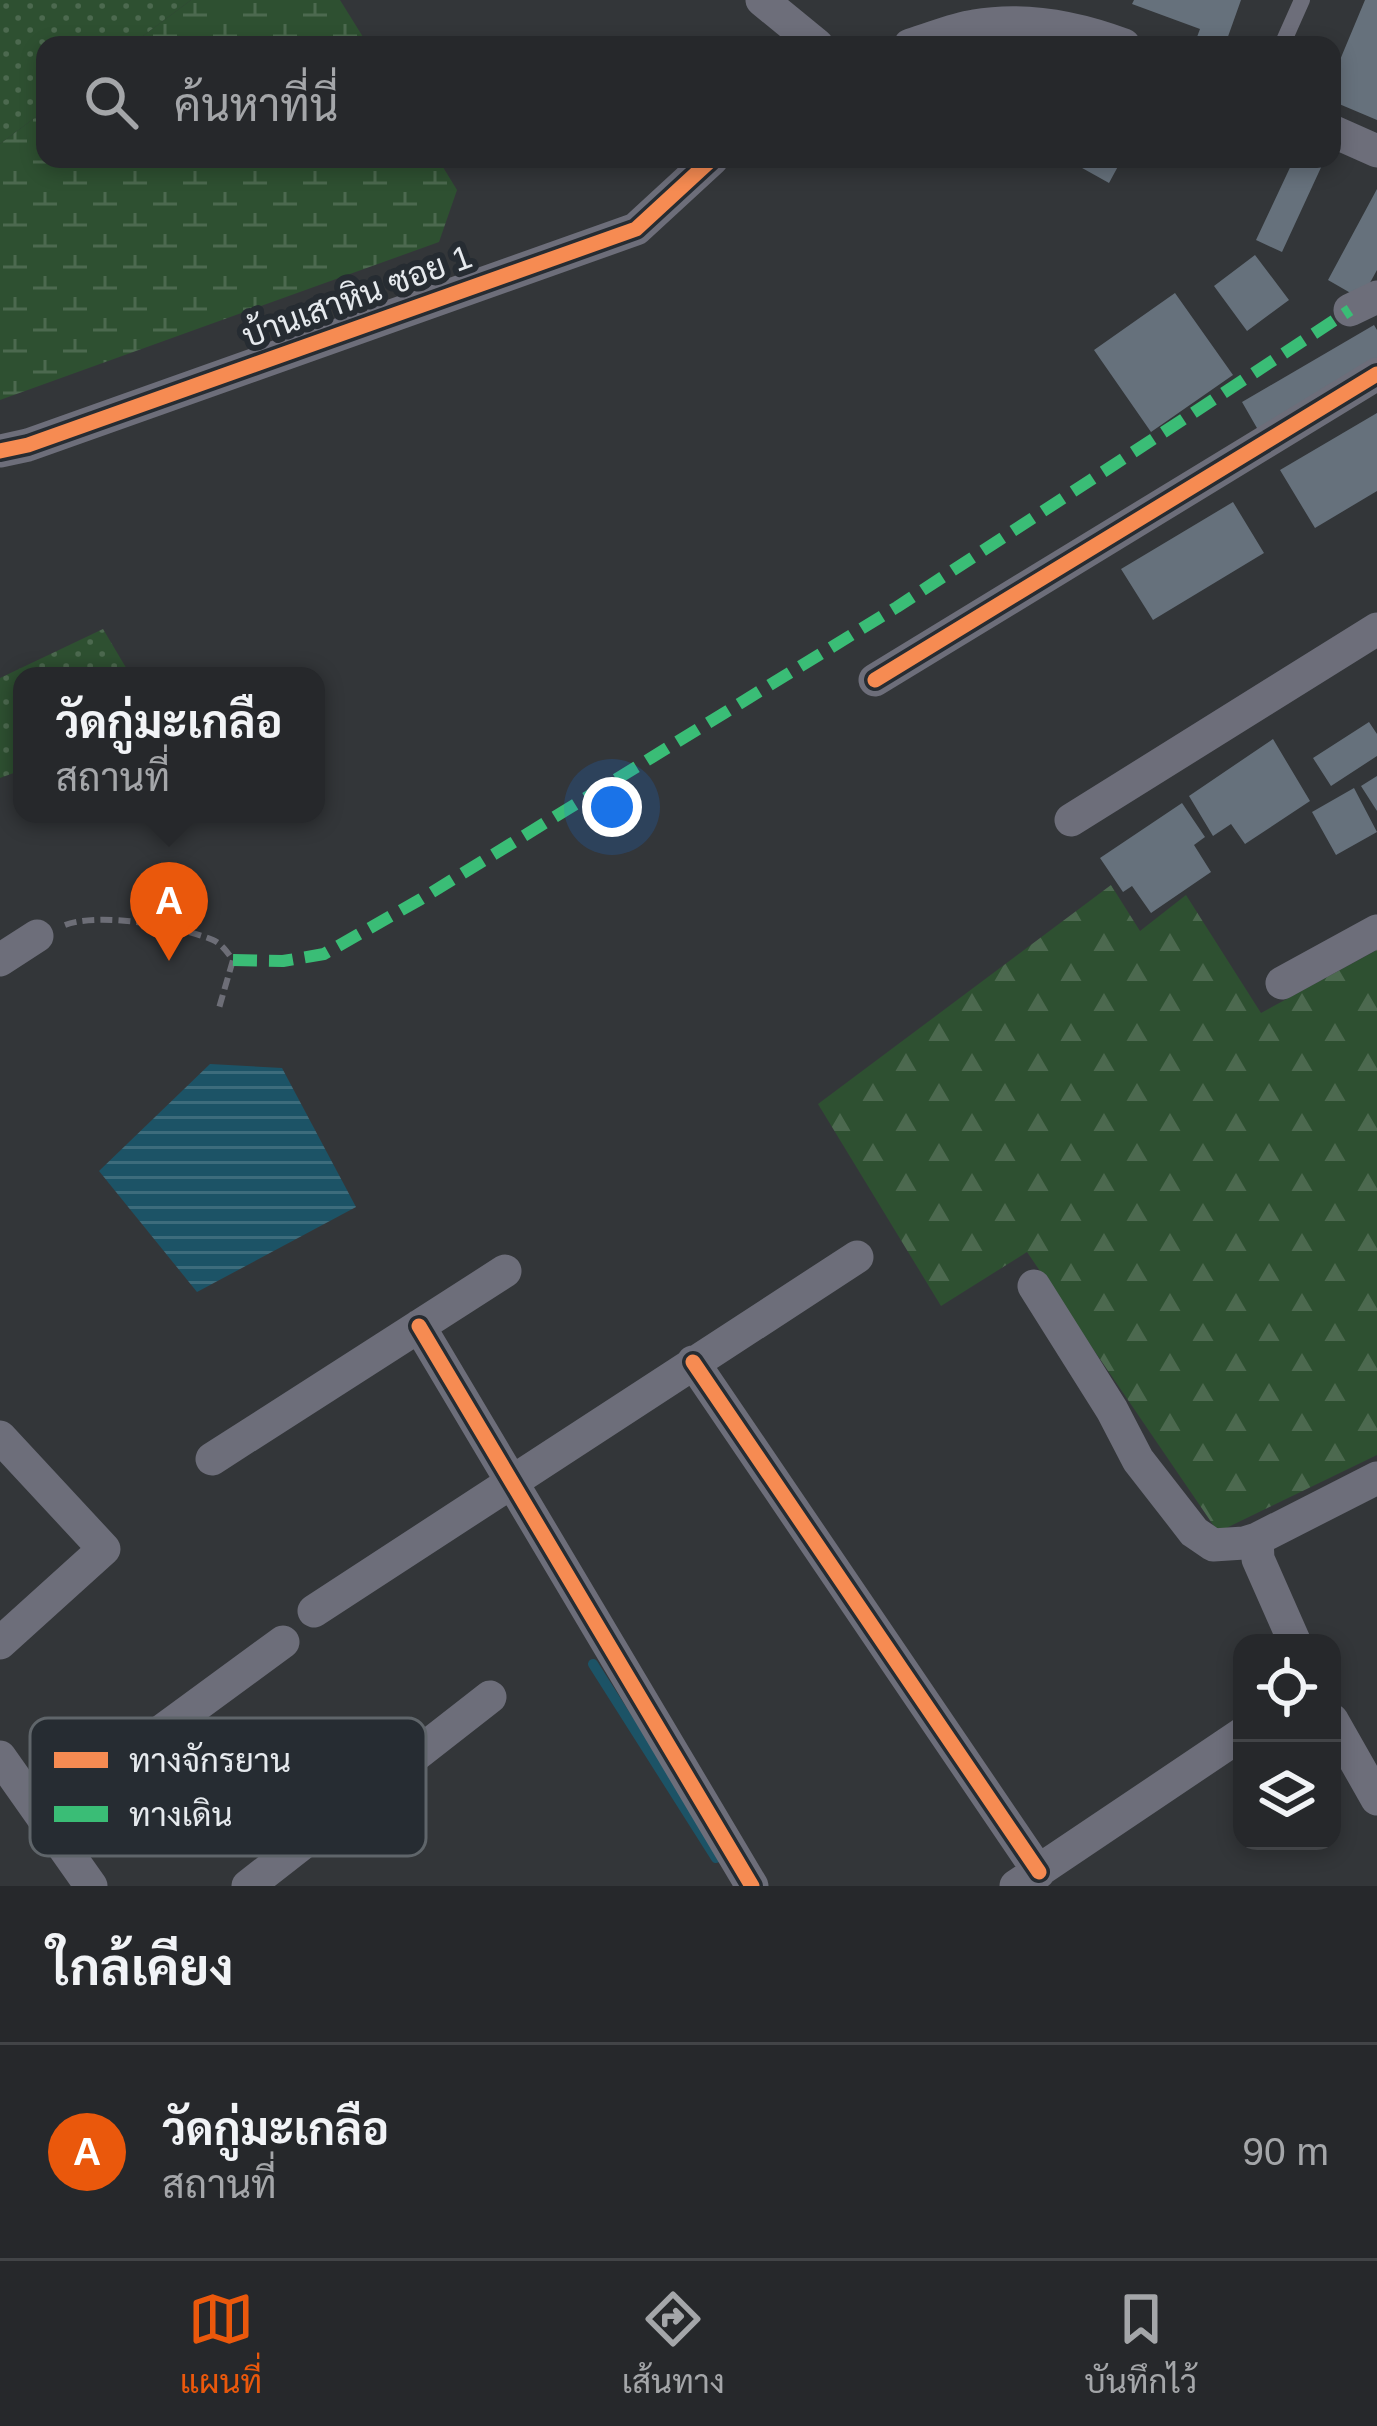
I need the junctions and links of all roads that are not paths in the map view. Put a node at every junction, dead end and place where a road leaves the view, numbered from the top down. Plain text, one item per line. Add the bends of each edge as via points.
1 (762, 0) edge
2 (1302, 0) edge
3 (1041, 11) edge
4 (806, 36) edge
5 (940, 36) edge
6 (1100, 36) edge
7 (1286, 36) edge
8 (1341, 135) edge
9 (1377, 151) edge
10 (702, 168) edge
11 (1377, 374) edge
12 (0, 452) edge
13 (1377, 629) edge
14 (875, 680) dead end
15 (1071, 820) dead end
16 (1377, 931) edge
17 (37, 936) road end
18 (0, 960) edge
19 (1282, 983) dead end
20 (857, 1257) dead end
21 (505, 1271) dead end
22 (1034, 1286) dead end
23 (418, 1326) junction
24 (693, 1362) junction
25 (0, 1437) edge
26 (212, 1459) dead end
27 (1377, 1478) edge
28 (511, 1481) junction
29 (1257, 1538) junction
30 (314, 1611) dead end
31 (1291, 1634) edge
32 (283, 1642) dead end
33 (0, 1643) edge
34 (490, 1696) dead end
35 (179, 1718) edge
36 (1341, 1736) edge
37 (1233, 1741) edge
38 (426, 1746) edge
39 (0, 1757) edge
40 (1377, 1799) edge
41 (30, 1800) edge
42 (70, 1856) edge
43 (286, 1856) edge
44 (1028, 1879) edge
45 (91, 1886) edge
46 (248, 1886) edge
47 (752, 1886) edge

1 - 4 street
2 - 7 lane
3 - 5 street
3 - 6 street
8 - 9 street
10 - 12 street, บ้านเสาหิน ซอย 1 via 636,229
11 - 14 street
13 - 15 street
16 - 19 street
17 - 18 street
20 - 24 street
21 - 23 street
22 - 29 street via 1138,1460 1194,1532 1213,1545
23 - 26 street
23 - 28 street
24 - 28 street
24 - 44 street
25 - 33 street via 104,1549
27 - 29 street
28 - 30 street
28 - 47 street
29 - 31 street
32 - 35 street
34 - 38 street
36 - 40 street
37 - 44 street
39 - 41 street
42 - 45 street
43 - 46 street

